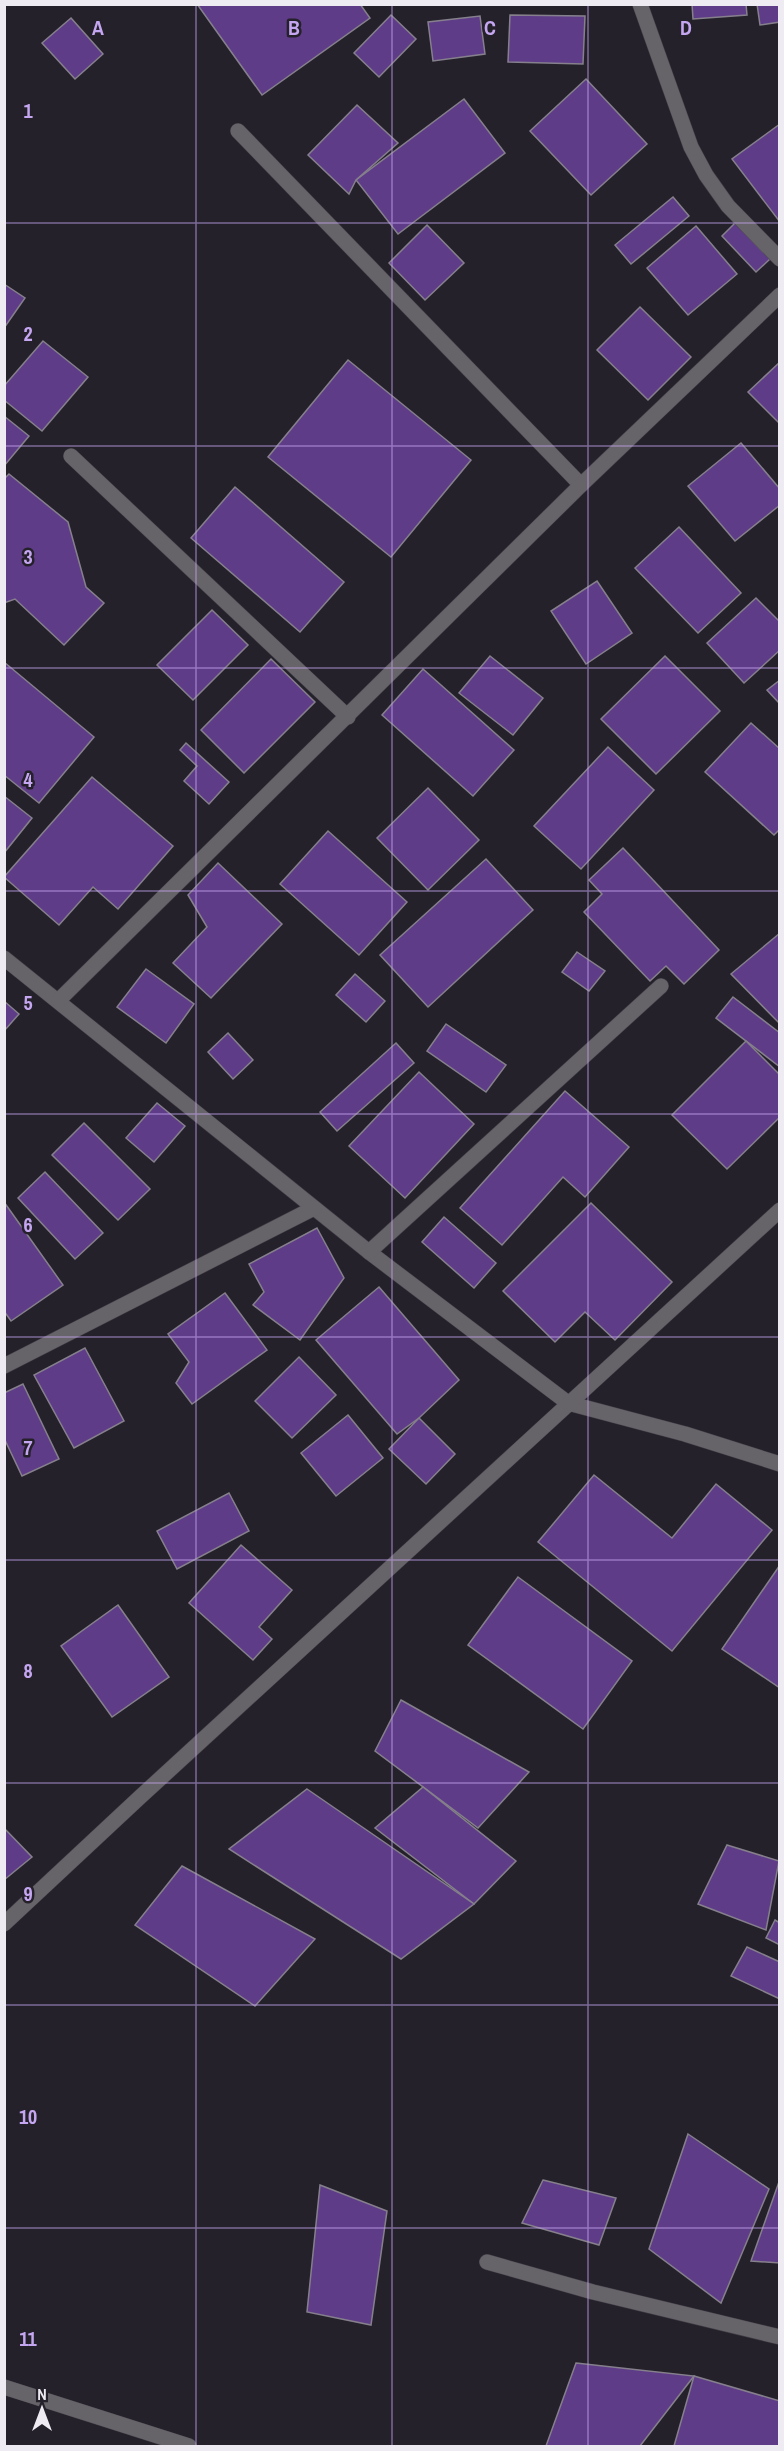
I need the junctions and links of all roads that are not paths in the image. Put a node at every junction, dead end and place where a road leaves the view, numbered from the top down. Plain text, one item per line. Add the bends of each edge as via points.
1 (640, 4) edge
2 (238, 131) dead end
3 (780, 259) edge
4 (780, 295) edge
5 (70, 456) dead end
6 (581, 485) junction
7 (348, 717) junction
8 (4, 958) edge
9 (661, 986) dead end
10 (59, 1000) junction
11 (314, 1208) junction
12 (780, 1210) edge
13 (369, 1252) junction
14 (4, 1366) edge
15 (568, 1403) junction
16 (780, 1464) edge
17 (4, 1924) edge
18 (487, 2262) dead end
19 (780, 2337) edge
20 (4, 2387) edge
21 (189, 2446) edge

1 - 3 street via 691,147 728,206
2 - 6 street
4 - 6 street
5 - 7 street
6 - 7 street
7 - 10 street
8 - 10 street
9 - 13 street
10 - 11 street
11 - 13 street
11 - 14 street
12 - 15 street
13 - 15 street
15 - 16 street
15 - 17 street
18 - 19 street via 592,2292
20 - 21 street

